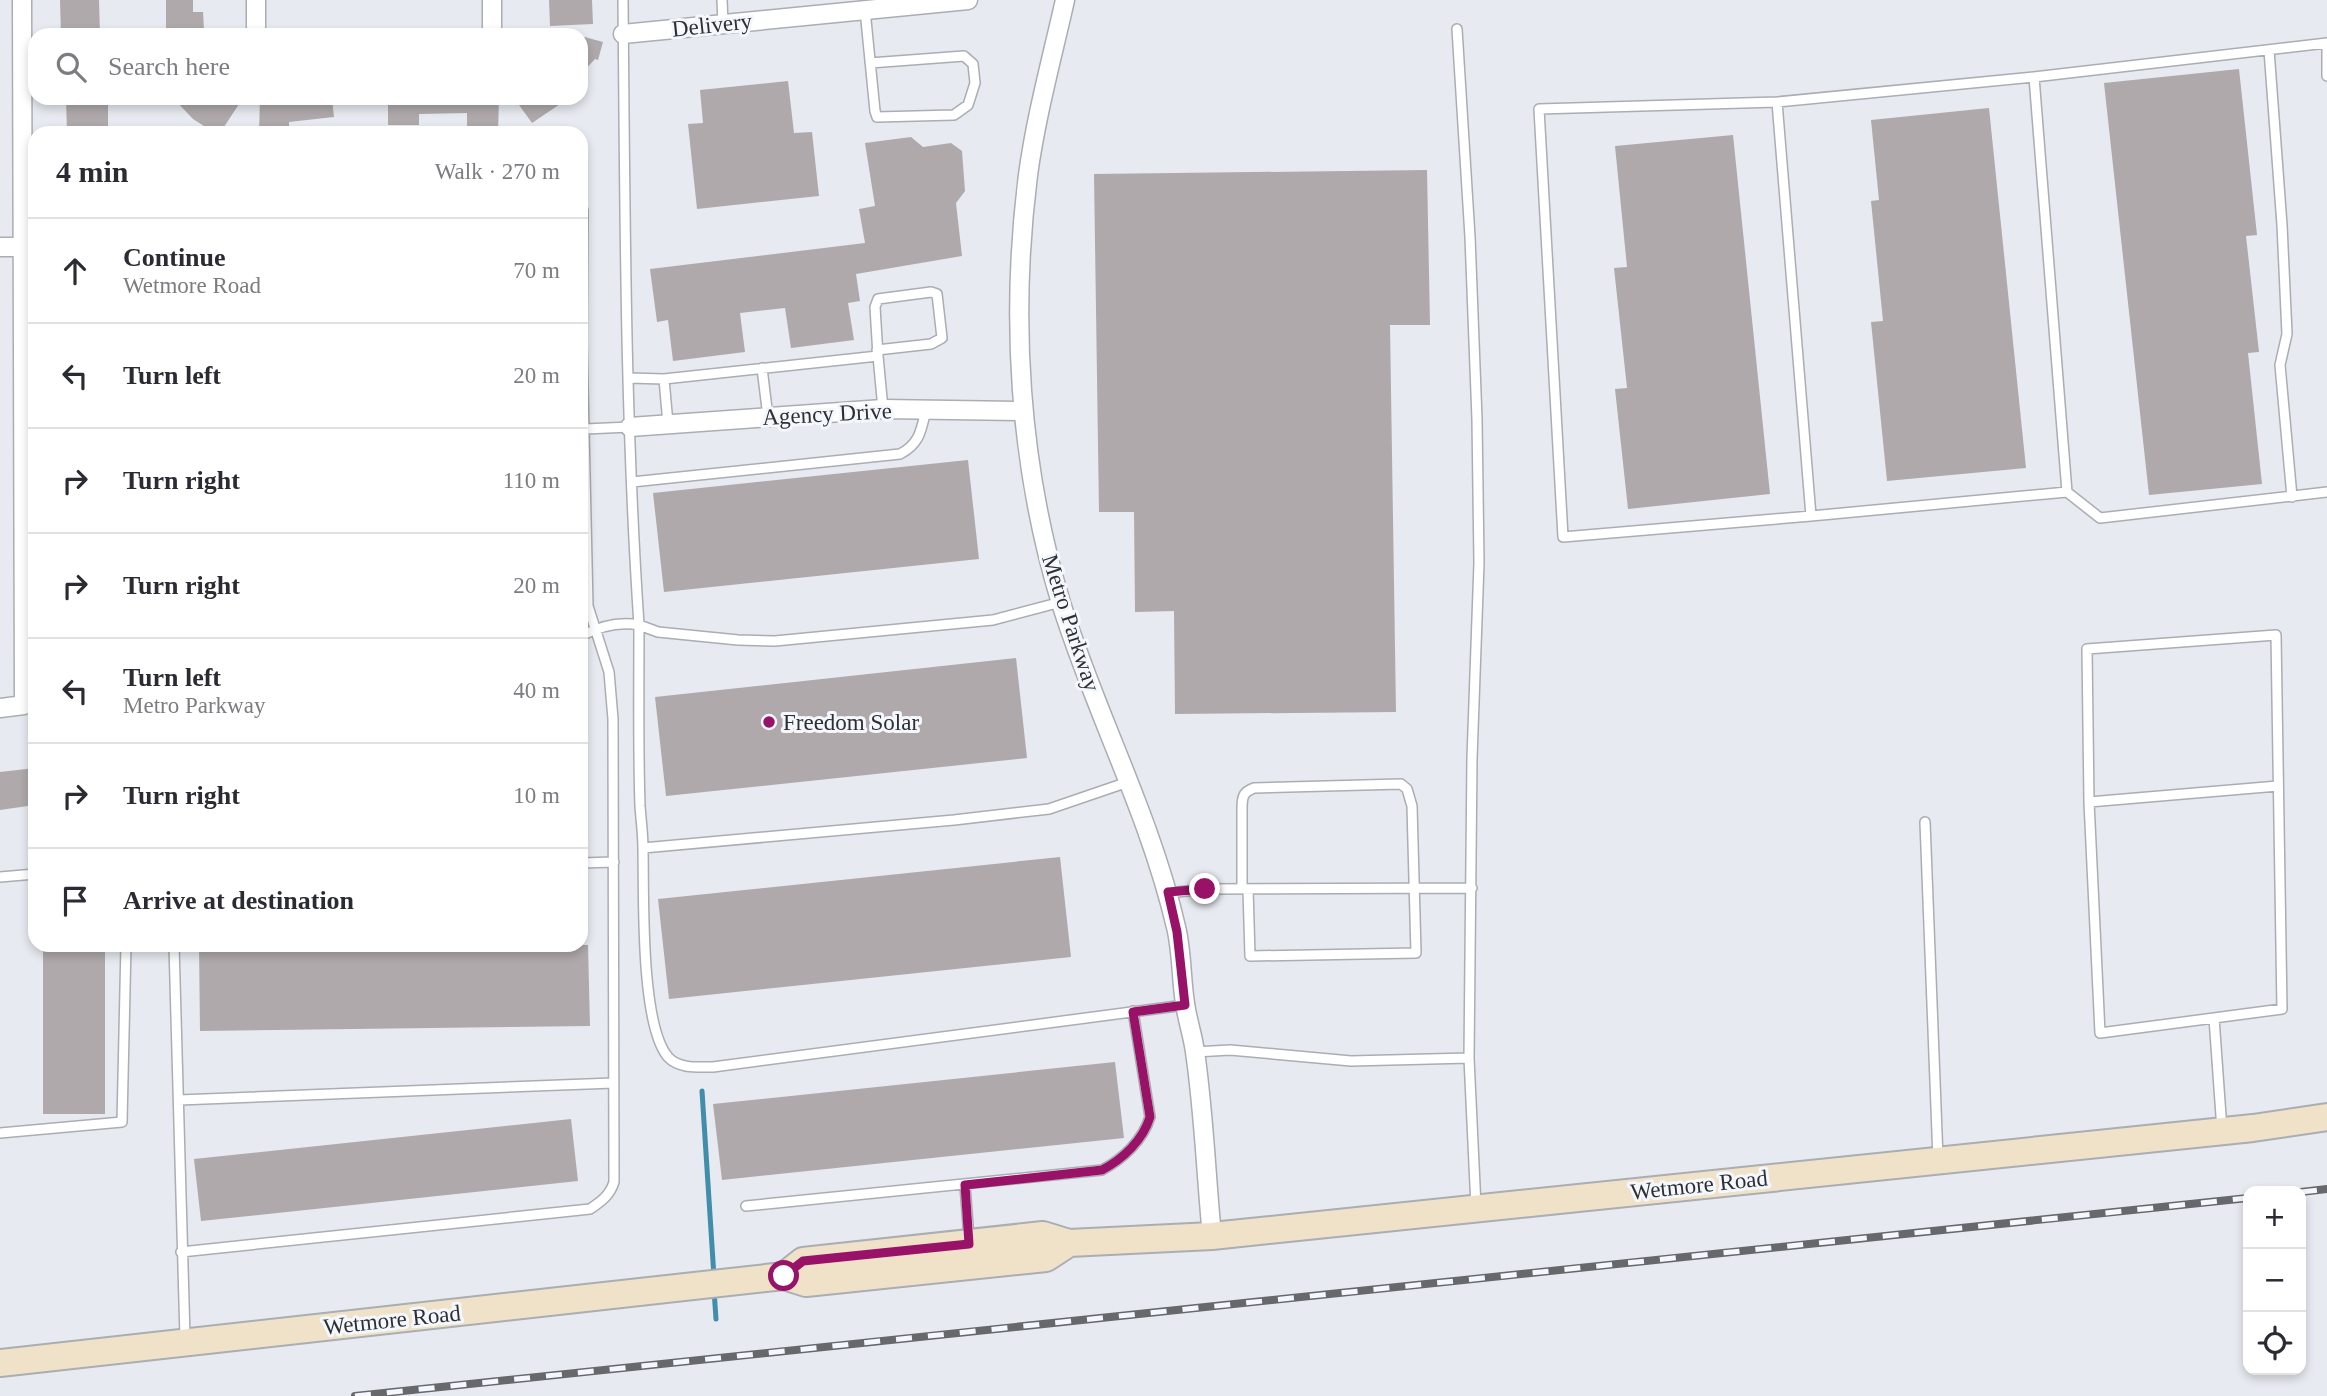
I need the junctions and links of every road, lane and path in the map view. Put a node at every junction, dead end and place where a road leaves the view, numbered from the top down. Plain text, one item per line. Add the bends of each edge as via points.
1 (22, 0) edge
2 (256, 0) edge
3 (492, 0) edge
4 (623, 0) edge
5 (722, 0) edge
6 (959, 0) edge
7 (968, 0) edge
8 (1065, 0) edge
9 (831, 7) edge
10 (865, 10) junction
11 (723, 24) junction
12 (256, 28) edge
13 (492, 28) edge
14 (1457, 29) dead end
15 (623, 34) junction
16 (2327, 43) edge
17 (2269, 50) junction
18 (870, 63) junction
19 (2034, 76) junction
20 (2327, 76) edge
21 (1777, 102) junction
22 (0, 247) edge
23 (23, 247) junction
24 (878, 353) junction
25 (762, 368) junction
26 (629, 378) junction
27 (664, 379) junction
28 (883, 409) junction
29 (926, 410) junction
30 (1023, 411) junction
31 (768, 417) junction
32 (668, 424) junction
33 (630, 427) junction
34 (588, 429) edge
35 (632, 482) junction
36 (2067, 492) junction
37 (2327, 492) edge
38 (2292, 498) junction
39 (1811, 516) junction
40 (1061, 602) junction
41 (588, 606) edge
42 (639, 625) junction
43 (594, 629) junction
44 (588, 632) edge
45 (0, 708) edge
46 (1128, 782) junction
47 (2278, 786) junction
48 (2089, 802) junction
49 (1925, 822) dead end
50 (643, 848) junction
51 (614, 862) junction
52 (588, 863) edge
53 (28, 875) edge
54 (0, 877) edge
55 (1414, 888) junction
56 (1472, 888) junction
57 (1245, 889) junction
58 (1168, 892) junction
59 (126, 952) edge
60 (174, 952) edge
61 (1185, 1005) junction
62 (1133, 1012) junction
63 (2214, 1018) junction
64 (1195, 1052) junction
65 (1469, 1058) junction
66 (613, 1083) junction
67 (179, 1100) junction
68 (2327, 1117) edge
69 (2222, 1131) junction
70 (0, 1133) edge
71 (1938, 1161) junction
72 (965, 1185) junction
73 (746, 1206) dead end
74 (1476, 1209) junction
75 (1212, 1236) junction
76 (1069, 1243) junction
77 (969, 1244) junction
78 (181, 1252) junction
79 (784, 1276) junction
80 (185, 1344) junction
81 (0, 1363) edge

1 - 23 street
2 - 12 street
3 - 13 street
4 - 15 lane
5 - 11 lane
6 - 7 street, Delivery
6 - 10 street, Delivery
8 - 30 street, Metro Parkway via 1028,172 1019,293
9 - 10 street, Delivery
9 - 11 street, Delivery
10 - 18 lane
11 - 15 street, Delivery
14 - 56 lane via 1478,445
15 - 26 lane
16 - 17 lane
16 - 20 lane
17 - 19 lane
17 - 38 lane via 2287,334 2280,365
18 - 18 lane via 877,117 954,115 968,105 975,83 973,64 964,56
19 - 21 lane
19 - 36 lane
21 - 39 lane
21 - 39 lane via 1539,109 1563,537
22 - 23 street
23 - 45 street via 24,705
24 - 24 lane via 878,299 937,294 942,338
24 - 25 lane
24 - 28 lane
25 - 27 lane
25 - 31 lane
26 - 27 lane
26 - 33 lane
27 - 32 lane
28 - 29 street, Agency Drive
28 - 31 street, Agency Drive
29 - 30 street, Agency Drive
29 - 35 lane via 913,448 900,454
30 - 40 street, Metro Parkway via 1041,524
31 - 32 street, Agency Drive
32 - 33 street, Agency Drive
33 - 34 lane
33 - 35 lane
35 - 42 lane
36 - 38 lane via 2100,518
36 - 39 lane
37 - 38 lane
40 - 42 lane via 993,620 775,641 658,632
40 - 46 street, Metro Parkway
41 - 43 lane
42 - 43 lane
42 - 50 lane
43 - 44 lane
43 - 51 lane via 608,665 612,707
46 - 50 lane via 1049,808
46 - 58 street, Metro Parkway
47 - 48 lane
47 - 48 lane via 2276,635 2087,649
47 - 63 lane via 2282,1009
48 - 63 lane via 2100,1033
49 - 71 lane
50 - 62 lane via 645,947 654,1022 658,1040 675,1063 713,1067
51 - 52 lane
51 - 66 lane
53 - 54 lane
55 - 56 lane
55 - 57 lane
55 - 57 lane via 1416,953 1250,956
55 - 57 lane via 1412,806 1408,789 1401,785 1246,791 1241,809
56 - 65 lane
57 - 58 lane
58 - 61 street, Metro Parkway
59 - 70 lane via 122,1122
60 - 67 lane
61 - 62 lane
61 - 64 street, Metro Parkway
62 - 72 lane via 1150,1117 1129,1150 1102,1170
63 - 69 lane
64 - 65 lane via 1230,1050 1351,1060
64 - 75 street, Metro Parkway
65 - 74 lane
66 - 67 lane
66 - 78 lane via 614,1182 604,1200 590,1209
67 - 78 lane
68 - 69 main road, Wetmore Road
69 - 71 main road, Wetmore Road
71 - 74 main road, Wetmore Road
72 - 73 lane
72 - 77 lane
74 - 75 main road, Wetmore Road
75 - 76 main road, Wetmore Road
76 - 77 main road, Wetmore Road via 1043,1235
76 - 79 main road, Wetmore Road via 1046,1258 806,1283
77 - 79 main road, Wetmore Road via 803,1261
78 - 80 lane
79 - 80 main road, Wetmore Road
80 - 81 main road, Wetmore Road

